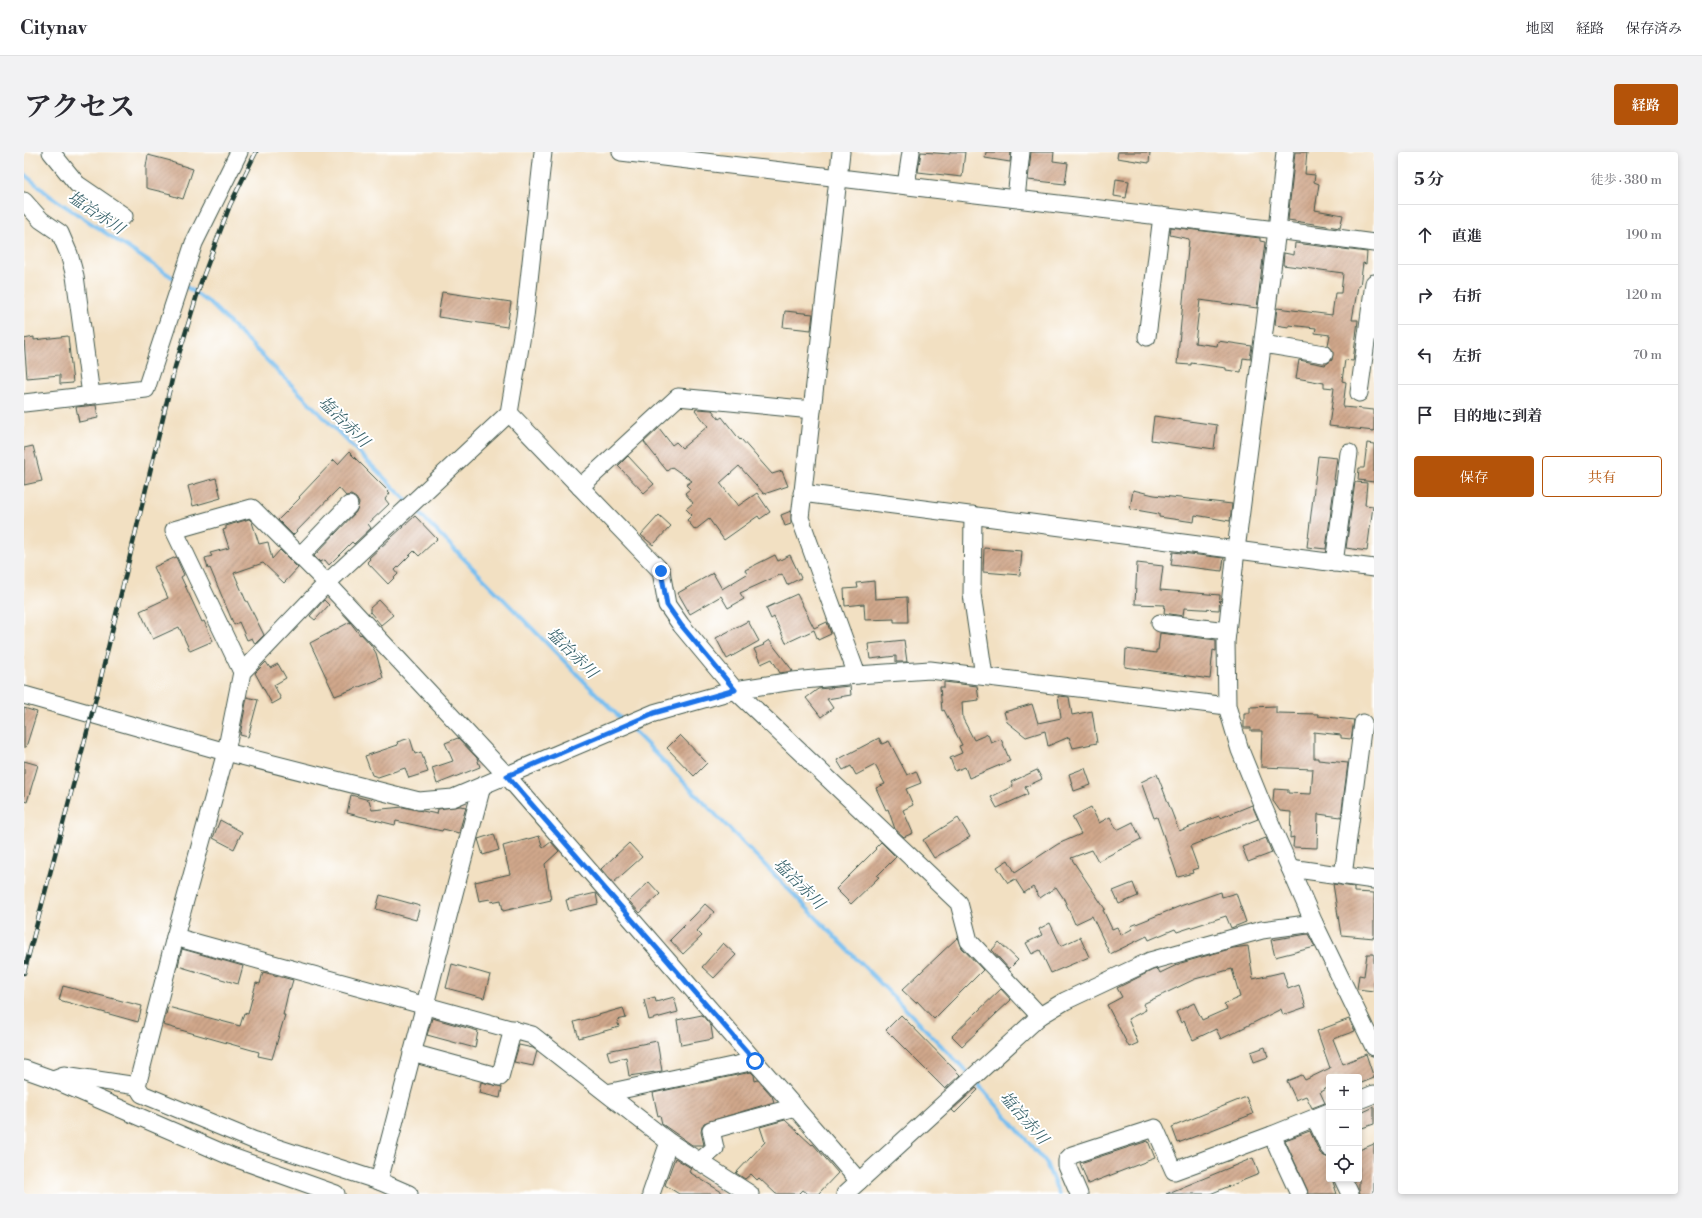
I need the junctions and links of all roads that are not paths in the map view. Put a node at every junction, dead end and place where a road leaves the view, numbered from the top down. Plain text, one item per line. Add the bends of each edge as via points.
1 (51, 152) edge
2 (239, 152) edge
3 (543, 152) edge
4 (621, 152) edge
5 (842, 152) edge
6 (911, 152) edge
7 (1021, 152) edge
8 (1285, 152) edge
9 (838, 177) junction
10 (906, 185) junction
11 (1016, 198) junction
12 (24, 201) edge
13 (124, 216) dead end
14 (1162, 216) junction
15 (1277, 230) junction
16 (1374, 243) edge
17 (1374, 283) edge
18 (1147, 337) dead end
19 (1263, 344) junction
20 (1324, 354) dead end
21 (1359, 393) dead end
22 (91, 394) junction
23 (24, 403) edge
24 (812, 410) junction
25 (509, 414) junction
26 (1349, 453) dead end
27 (580, 487) junction
28 (802, 493) junction
29 (349, 505) dead end
30 (973, 515) junction
31 (1236, 550) junction
32 (300, 556) junction
33 (1334, 563) junction
34 (1374, 568) edge
35 (327, 583) junction
36 (1160, 623) dead end
37 (1227, 631) junction
38 (242, 672) junction
39 (857, 675) junction
40 (984, 676) junction
41 (735, 690) junction
42 (24, 695) edge
43 (1227, 706) junction
44 (1362, 723) dead end
45 (226, 752) junction
46 (507, 776) junction
47 (482, 786) junction
48 (1290, 868) junction
49 (1343, 876) junction
50 (1374, 880) edge
51 (1314, 923) junction
52 (175, 937) junction
53 (425, 1006) junction
54 (1040, 1016) junction
55 (513, 1029) junction
56 (1374, 1046) edge
57 (412, 1054) junction
58 (755, 1061) junction
59 (24, 1069) edge
60 (52, 1079) junction
61 (137, 1086) junction
62 (606, 1093) junction
63 (1374, 1094) edge
64 (1362, 1099) edge
65 (795, 1107) junction
66 (1322, 1115) edge
67 (1272, 1135) junction
68 (669, 1142) junction
69 (1329, 1146) edge
70 (699, 1162) junction
71 (379, 1181) junction
72 (859, 1181) junction
73 (1344, 1182) edge
74 (336, 1194) edge
75 (409, 1194) edge
76 (651, 1194) edge
77 (750, 1194) edge
78 (845, 1194) edge
79 (1079, 1194) edge
80 (1299, 1194) edge
81 (1350, 1194) edge

1 - 13 street via 77,184
2 - 22 street via 194,243 146,389
3 - 25 street via 525,317
4 - 9 street
5 - 9 street
6 - 10 street
7 - 11 street
8 - 15 street
9 - 10 street
9 - 24 street
10 - 11 street
11 - 14 street
12 - 22 street via 41,220 60,233 68,254 75,276
14 - 15 street
14 - 18 street
15 - 16 street
15 - 19 street
17 - 21 street
19 - 20 street
19 - 31 street
22 - 23 street
24 - 27 street via 678,397
24 - 28 street
25 - 27 street
25 - 35 street
26 - 33 street
27 - 41 street via 661,571 667,605
28 - 30 street
28 - 39 street via 800,518
29 - 32 street
30 - 31 street
30 - 40 street via 972,594
31 - 33 street
31 - 37 street
32 - 35 street
32 - 38 street via 252,508 174,530
33 - 34 street
35 - 38 street
35 - 46 street
36 - 37 street
37 - 43 street
38 - 45 street
39 - 40 street via 930,670
39 - 41 street
40 - 43 street
41 - 46 street via 654,713
41 - 54 street via 959,903 969,941
42 - 45 street
43 - 48 street via 1240,750
44 - 49 street
45 - 47 street via 419,800 453,798
45 - 52 street
46 - 47 street
46 - 58 street
47 - 53 street
48 - 49 street
48 - 51 street
49 - 50 street
51 - 54 street via 1262,930 1150,961
51 - 56 street
52 - 53 street
52 - 61 street
53 - 55 street
53 - 57 street
54 - 72 street
55 - 57 street via 500,1077
55 - 62 street via 532,1034
57 - 71 street
58 - 62 street
58 - 65 street
59 - 60 street
60 - 61 street via 64,1075
60 - 74 street via 232,1157
61 - 71 street via 142,1094 252,1140
62 - 68 street
63 - 64 street
65 - 70 street via 711,1130 715,1148
65 - 72 street
66 - 67 street
66 - 69 street
67 - 79 street via 1174,1171 1155,1128 1072,1155 1067,1166
67 - 80 street
68 - 70 street
68 - 76 street
70 - 77 street
71 - 75 street
72 - 78 street
73 - 81 street

